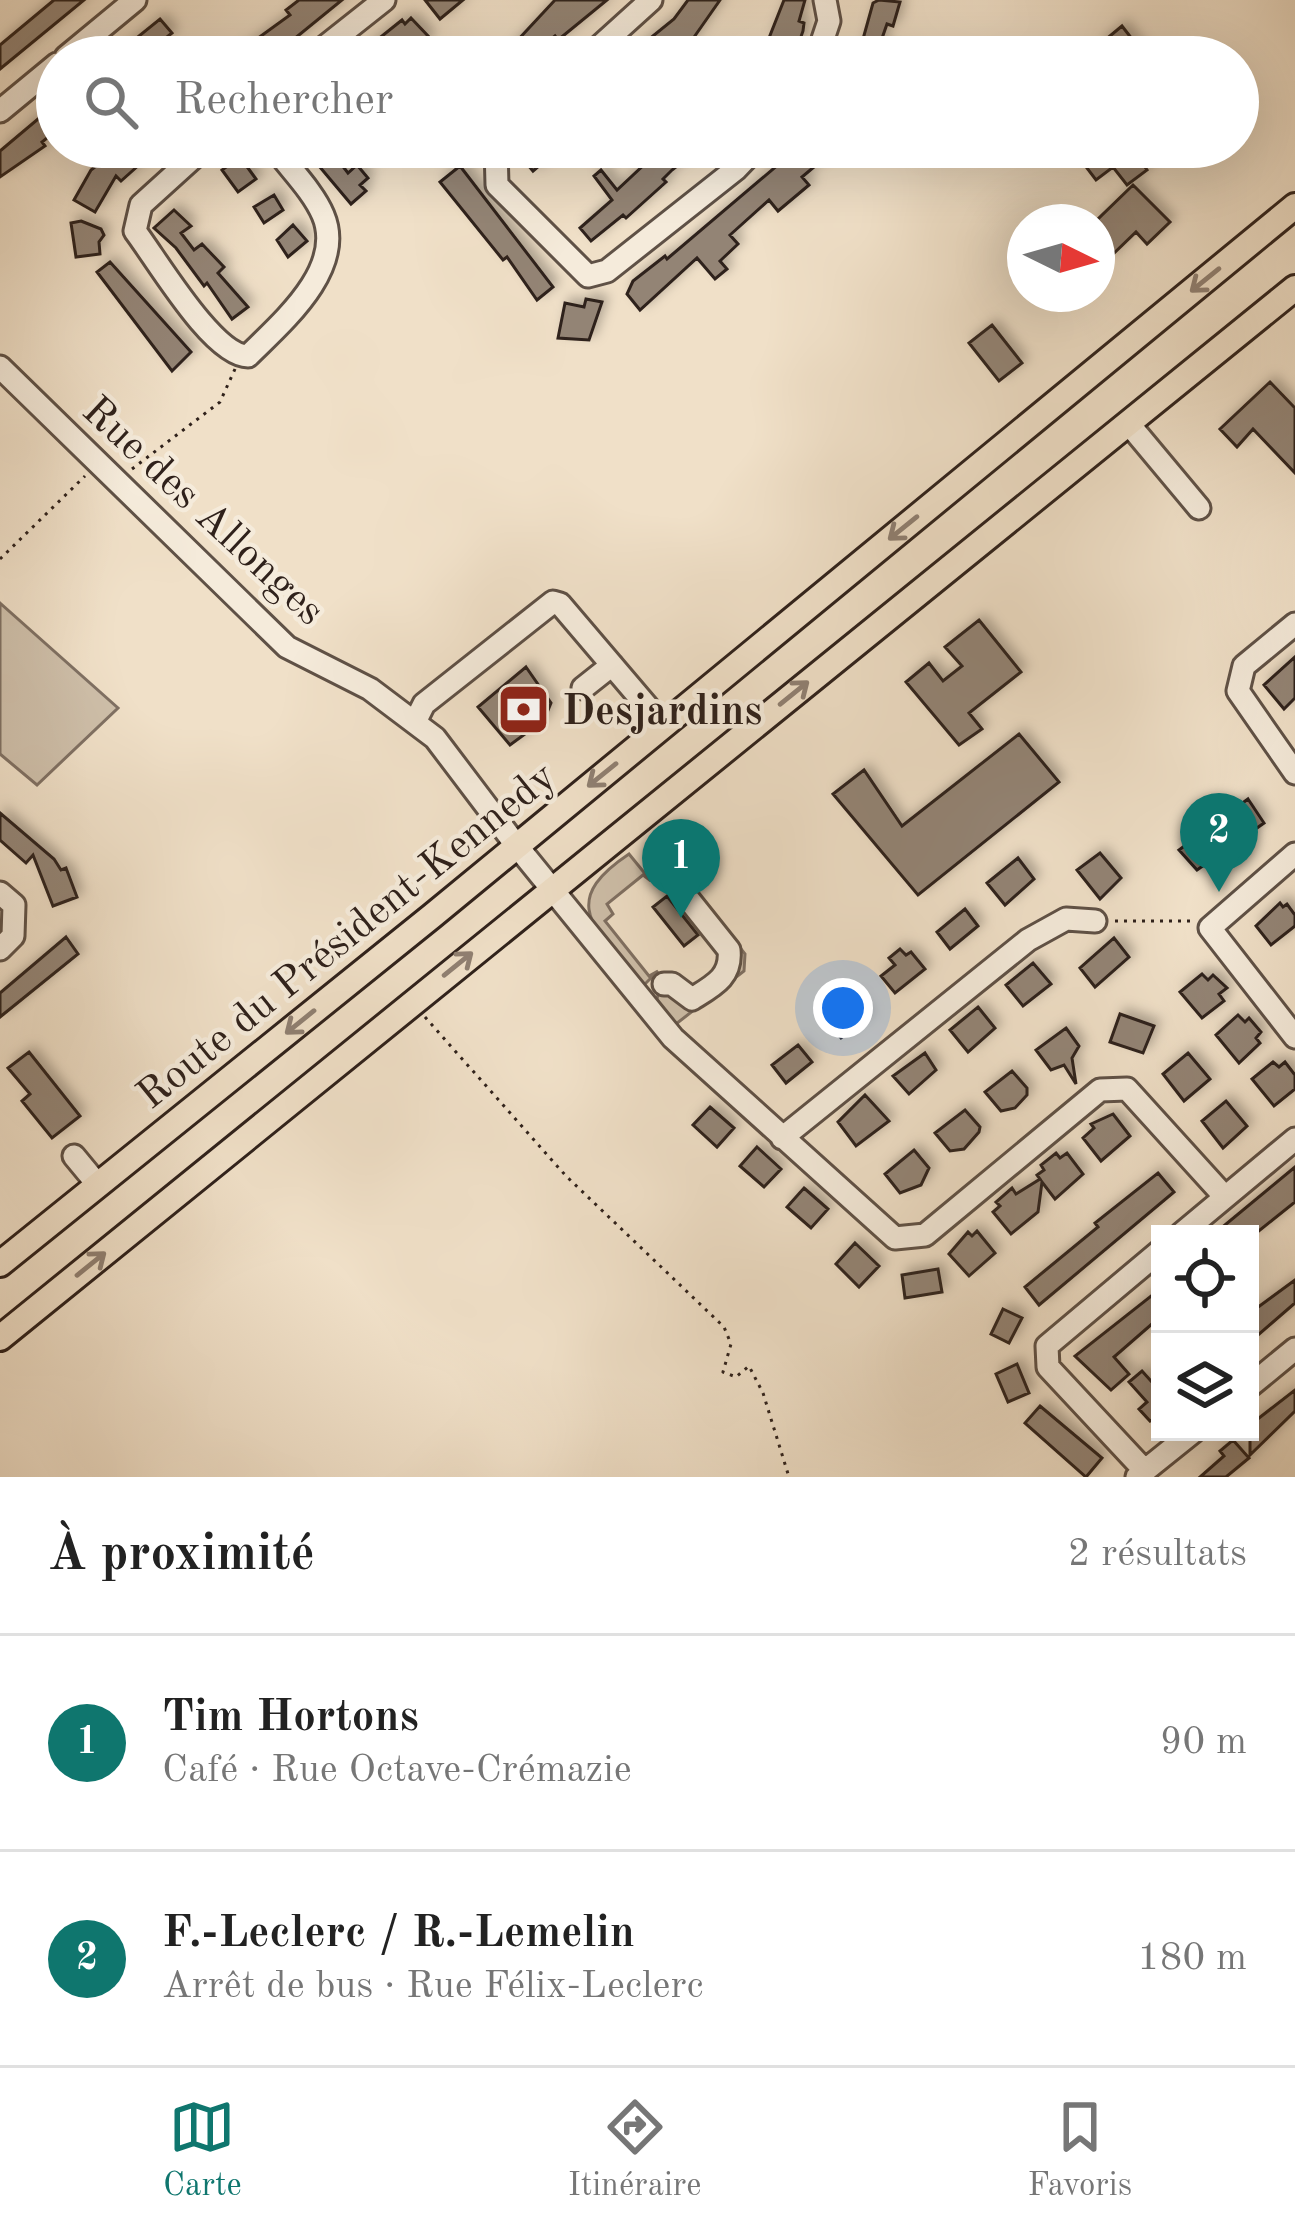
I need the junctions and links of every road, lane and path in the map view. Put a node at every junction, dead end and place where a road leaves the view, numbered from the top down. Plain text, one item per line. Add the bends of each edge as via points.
1 (135, 0) edge
2 (384, 0) edge
3 (651, 0) edge
4 (825, 0) edge
5 (91, 36) edge
6 (339, 36) edge
7 (612, 36) edge
8 (825, 36) edge
9 (36, 81) edge
10 (0, 111) edge
11 (182, 168) edge
12 (289, 168) edge
13 (497, 168) edge
14 (737, 168) edge
15 (1295, 206) edge
16 (1295, 288) edge
17 (236, 356) junction
18 (0, 367) edge
19 (1128, 423) junction
20 (98, 464) junction
21 (116, 481) junction
22 (1199, 508) dead end
23 (0, 559) edge
24 (1295, 624) edge
25 (612, 665) junction
26 (583, 688) dead end
27 (416, 720) junction
28 (663, 725) junction
29 (1295, 773) edge
30 (516, 845) junction
31 (1295, 854) edge
32 (670, 876) dead end
33 (551, 888) junction
34 (0, 893) edge
35 (1095, 921) joint
36 (1209, 924) junction
37 (0, 949) edge
38 (669, 980) dead end
39 (412, 1002) junction
40 (1295, 1036) edge
41 (782, 1138) junction
42 (1295, 1139) edge
43 (74, 1156) dead end
44 (98, 1185) junction
45 (1225, 1197) junction
46 (1192, 1225) edge
47 (1151, 1259) edge
48 (0, 1264) edge
49 (0, 1338) edge
50 (1295, 1349) edge
51 (1259, 1379) edge
52 (1182, 1441) edge
53 (1141, 1474) edge
54 (790, 1477) edge

1 - 5 street
2 - 6 street
3 - 7 street
4 - 8 street
9 - 10 street
11 - 17 street via 141,205 135,230 217,342
12 - 17 street via 322,214 322,264 298,305 248,356
13 - 14 street via 497,185 588,276 608,271
15 -> 28 main road, Route du Président-Kennedy
16 - 19 main road
17 - 21 path via 220,402
18 - 20 street, Rue des Allonges
19 - 22 street
33 -> 19 main road
20 - 21 street, Rue des Allonges
20 - 23 path
21 - 27 street, Rue des Allonges via 287,647
24 - 29 street via 1244,665 1238,691
25 - 26 street
25 - 27 street via 553,602 424,704
25 - 28 street
27 - 30 street, Rue des Allonges
28 -> 30 main road, Route du Président-Kennedy
30 - 33 street, Rue des Allonges
30 -> 44 main road, Route du Président-Kennedy
31 - 36 street
32 - 38 street via 730,956 728,971 696,998
39 -> 33 main road
33 - 41 street, Rue des Allonges via 674,1038
34 - 37 street via 14,905 13,936
35 - 36 path
35 - 41 street via 1066,919 1028,940
36 - 40 street
49 -> 39 main road
39 - 54 path via 566,1176 724,1327 731,1344 723,1372 736,1377 749,1366
41 - 45 street, Rue des Allonges via 895,1238 925,1234 1100,1090 1127,1090
42 - 45 street
43 - 44 street
44 - 48 main road, Route du Président-Kennedy
45 - 46 street
47 - 53 street via 1047,1346 1048,1367
50 - 51 street
52 - 53 street

